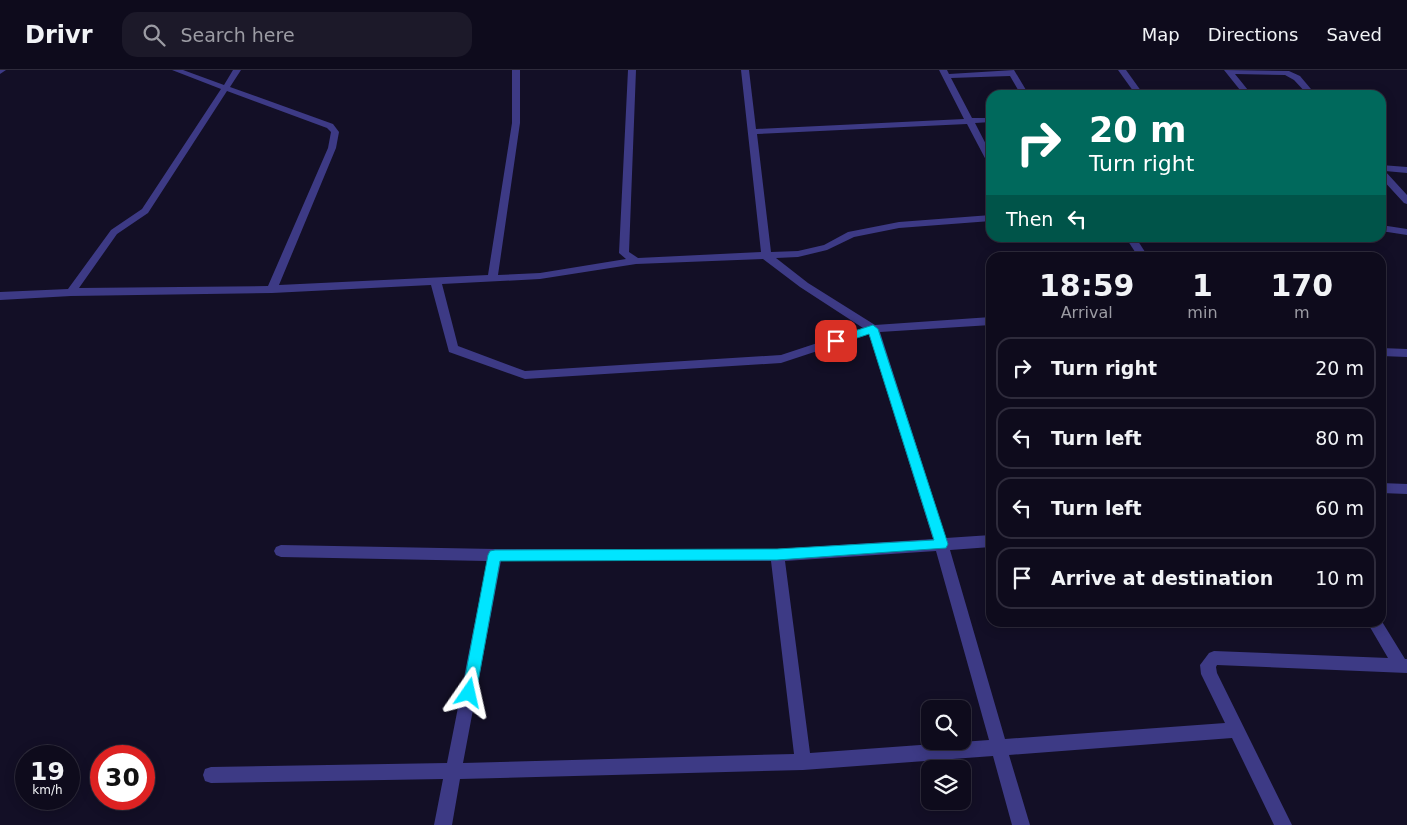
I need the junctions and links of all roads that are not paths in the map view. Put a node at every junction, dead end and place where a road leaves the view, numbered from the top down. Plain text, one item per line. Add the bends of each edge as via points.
1 (176, 70) edge
2 (237, 70) edge
3 (516, 70) edge
4 (632, 70) edge
5 (746, 70) edge
6 (1122, 70) edge
7 (1229, 71) edge
8 (1011, 72) edge
9 (944, 73) edge
10 (226, 88) junction
11 (1022, 90) edge
12 (1136, 90) edge
13 (1244, 90) edge
14 (1308, 90) edge
15 (986, 120) edge
16 (970, 121) junction
17 (752, 132) junction
18 (986, 152) edge
19 (1386, 168) edge
20 (1407, 170) edge
21 (1386, 178) edge
22 (1407, 201) edge
23 (986, 218) edge
24 (1386, 229) edge
25 (1407, 232) edge
26 (766, 256) junction
27 (636, 261) junction
28 (493, 279) junction
29 (436, 282) junction
30 (272, 289) junction
31 (71, 292) junction
32 (0, 296) edge
33 (986, 321) edge
34 (873, 329) junction
35 (1386, 352) edge
36 (1407, 353) edge
37 (1386, 488) edge
38 (1407, 489) edge
39 (986, 541) edge
40 (941, 544) junction
41 (281, 551) dead end
42 (495, 555) junction
43 (777, 555) junction
44 (1377, 627) edge
45 (1404, 666) edge
46 (1237, 730) junction
47 (998, 747) junction
48 (803, 762) junction
49 (454, 771) junction
50 (211, 774) dead end
51 (443, 825) edge
52 (1021, 825) edge
53 (1283, 825) edge

1 - 10 street
2 - 10 street
3 - 28 street via 516,123
4 - 27 street via 624,253
5 - 17 street
6 - 12 street
7 - 13 street
7 - 14 street via 1286,73 1297,78
8 - 9 street
8 - 11 street
9 - 16 street
10 - 30 street via 330,126 335,132 332,148
10 - 31 street via 145,211 114,232
15 - 16 street
16 - 17 street
16 - 18 street
17 - 26 street
19 - 20 street
21 - 22 street
23 - 26 street via 880,229 851,234 815,251
24 - 25 street
26 - 27 street
26 - 34 street via 804,285
27 - 28 street via 540,276
28 - 29 street
29 - 30 street
29 - 34 street via 453,349 525,375 781,359
30 - 31 street
31 - 32 street
33 - 34 street
34 - 40 street
35 - 36 street
37 - 38 street
39 - 40 street
40 - 43 street
40 - 47 street
41 - 42 street
42 - 43 street
42 - 49 street
43 - 48 street
44 - 45 street
45 - 46 street via 1214,658 1208,665 1209,674
46 - 47 street
46 - 53 street
47 - 48 street
47 - 52 street
48 - 49 street
49 - 50 street
49 - 51 street

